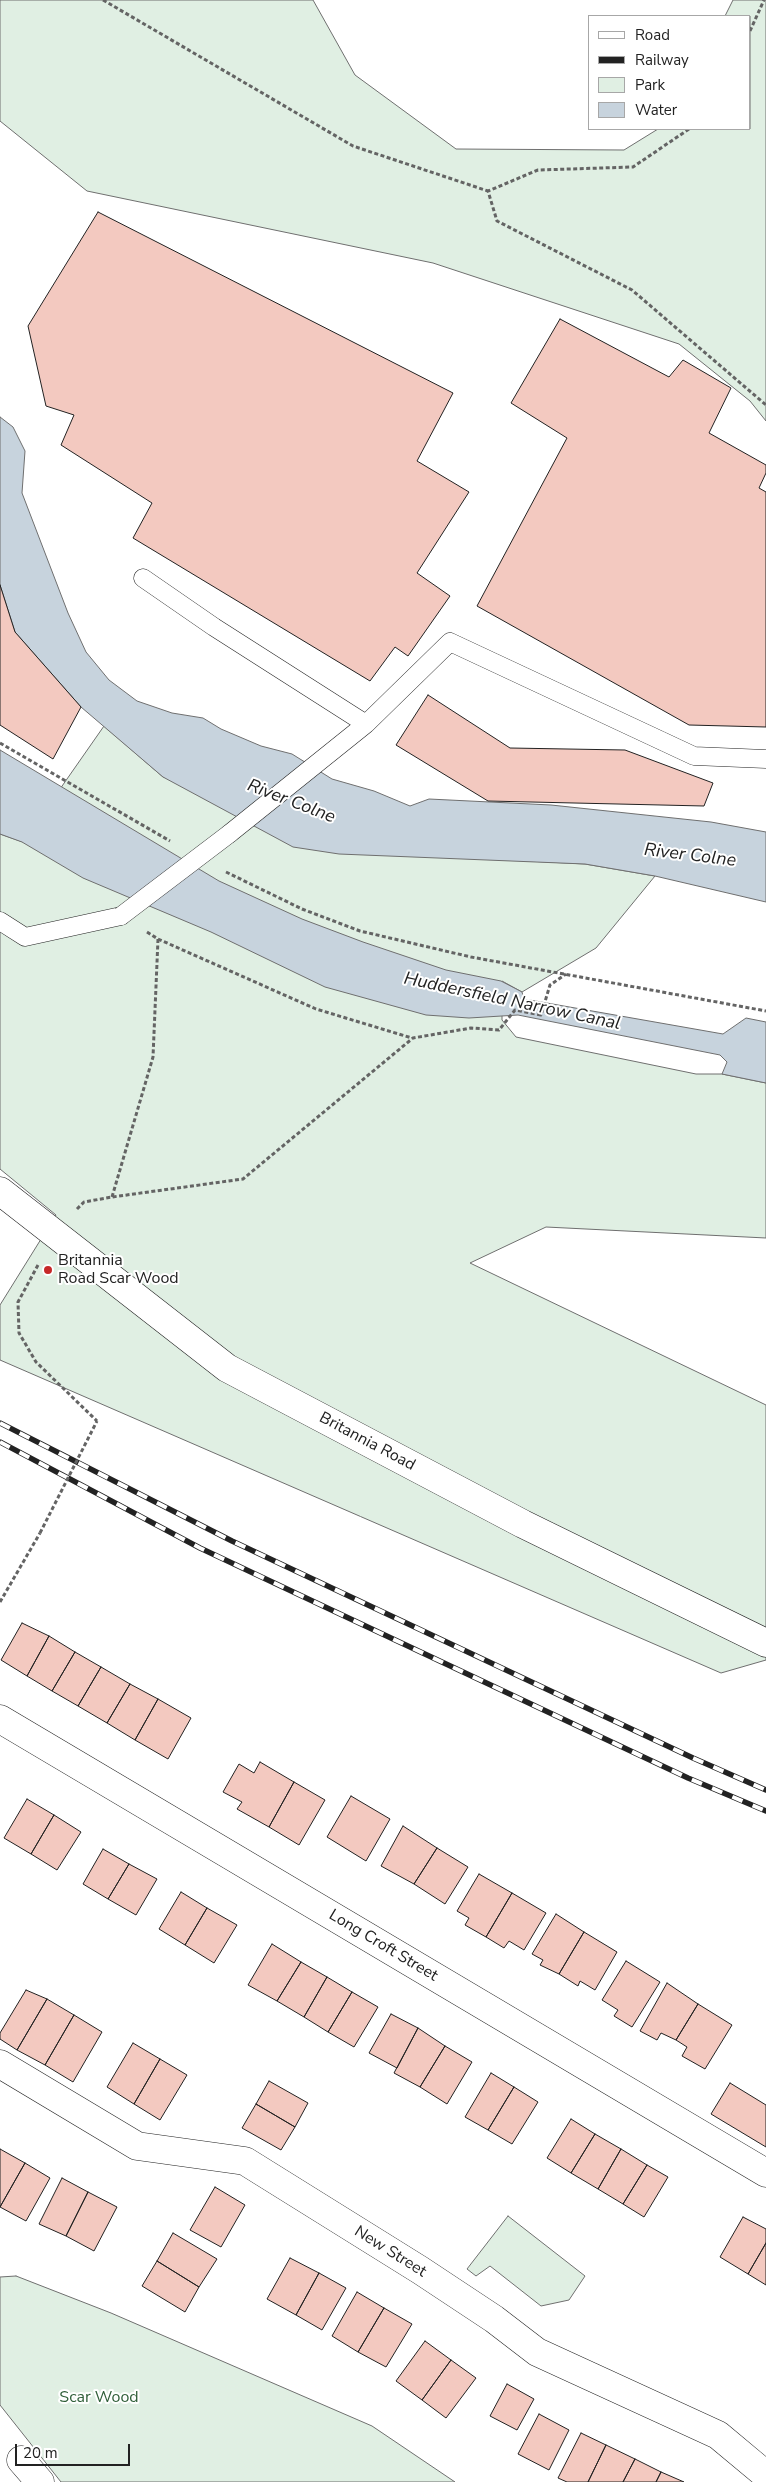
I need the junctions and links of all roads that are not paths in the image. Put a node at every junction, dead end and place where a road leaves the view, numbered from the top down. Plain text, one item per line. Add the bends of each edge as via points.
1 (143, 578) dead end
2 (366, 724) junction
3 (766, 759) edge
4 (0, 921) edge
5 (0, 1191) edge
6 (766, 1644) edge
7 (0, 1719) edge
8 (0, 2064) edge
9 (766, 2173) edge
10 (21, 2460) dead end
11 (766, 2475) edge
12 (40, 2482) edge

1 - 2 lane
2 - 3 lane via 450,642 694,756
2 - 4 lane, bridge via 327,758 122,916 25,937
5 - 6 street, Britannia Road via 227,1368 523,1524
7 - 9 street, Long Croft Street
8 - 11 street, New Street via 137,2146 245,2161 428,2275 537,2352 718,2435
10 - 12 street

